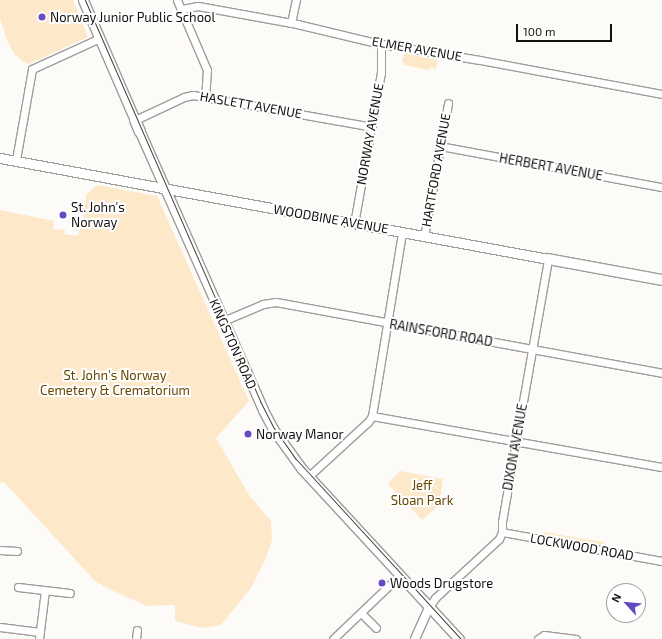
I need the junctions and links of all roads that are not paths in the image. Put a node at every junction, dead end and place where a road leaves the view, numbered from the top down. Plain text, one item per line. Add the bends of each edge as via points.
1 (83, 0) edge
2 (177, 0) edge
3 (296, 0) edge
4 (182, 9) junction
5 (291, 23) junction
6 (100, 38) junction
7 (381, 44) junction
8 (662, 94) edge
9 (205, 96) junction
10 (448, 103) dead end
11 (135, 120) junction
12 (372, 127) junction
13 (140, 132) joint
14 (440, 146) junction
15 (0, 158) edge
16 (16, 160) junction
17 (662, 187) edge
18 (165, 189) junction
19 (354, 224) junction
20 (402, 232) junction
21 (424, 236) junction
22 (548, 259) junction
23 (662, 280) edge
24 (223, 321) junction
25 (387, 323) junction
26 (532, 350) junction
27 (662, 373) edge
28 (372, 416) junction
29 (516, 441) junction
30 (662, 467) edge
31 (309, 476) junction
32 (502, 532) junction
33 (0, 550) edge
34 (18, 551) dead end
35 (662, 561) edge
36 (400, 575) junction
37 (18, 587) dead end
38 (45, 590) junction
39 (70, 593) dead end
40 (429, 607) junction
41 (361, 613) junction
42 (0, 627) edge
43 (376, 628) dead end
44 (137, 630) dead end
45 (39, 635) edge
46 (136, 639) edge
47 (333, 639) edge
48 (415, 639) edge
49 (459, 639) edge
50 (538, 639) edge
51 (576, 639) edge

1 - 6 main road, KINGSTON ROAD
2 - 4 street
3 - 5 street
4 - 5 street, ELMER AVENUE via 198,6
4 - 9 street via 207,70
5 - 7 street, ELMER AVENUE
6 - 11 main road, KINGSTON ROAD
6 - 16 street via 32,69
7 - 8 street, ELMER AVENUE
7 - 12 street, NORWAY AVENUE via 381,73
9 - 11 street, HASLETT AVENUE via 184,97
9 - 12 street, HASLETT AVENUE
10 - 14 street, HARTFORD AVENUE
11 - 13 main road, KINGSTON ROAD
12 - 19 street, NORWAY AVENUE
13 - 18 main road, KINGSTON ROAD
14 - 17 street, HERBERT AVENUE
14 - 21 street, HARTFORD AVENUE
15 - 16 main road, WOODBINE AVENUE
16 - 18 main road, WOODBINE AVENUE
18 - 19 main road, WOODBINE AVENUE
18 - 24 main road, KINGSTON ROAD
19 - 20 main road, WOODBINE AVENUE
20 - 21 main road, WOODBINE AVENUE
20 - 25 street
21 - 22 main road, WOODBINE AVENUE
22 - 23 main road, WOODBINE AVENUE
22 - 26 street, DIXON AVENUE
24 - 25 street, RAINSFORD ROAD via 263,304 276,302
24 - 31 main road, KINGSTON ROAD via 273,430
25 - 26 street, RAINSFORD ROAD
25 - 28 street
26 - 27 street, RAINSFORD ROAD
26 - 29 street, DIXON AVENUE
28 - 29 street
28 - 31 street
29 - 30 street
29 - 32 street, DIXON AVENUE
31 - 36 main road, KINGSTON ROAD
32 - 35 street, LOCKWOOD ROAD
32 - 40 street via 499,539 435,598
33 - 34 street
36 - 40 main road, KINGSTON ROAD
36 - 41 street
37 - 38 street
38 - 39 street
38 - 45 street
40 - 48 street
40 - 49 main road, KINGSTON ROAD
41 - 43 street
41 - 47 street
42 - 45 street
44 - 46 street
50 - 51 street via 544,635

